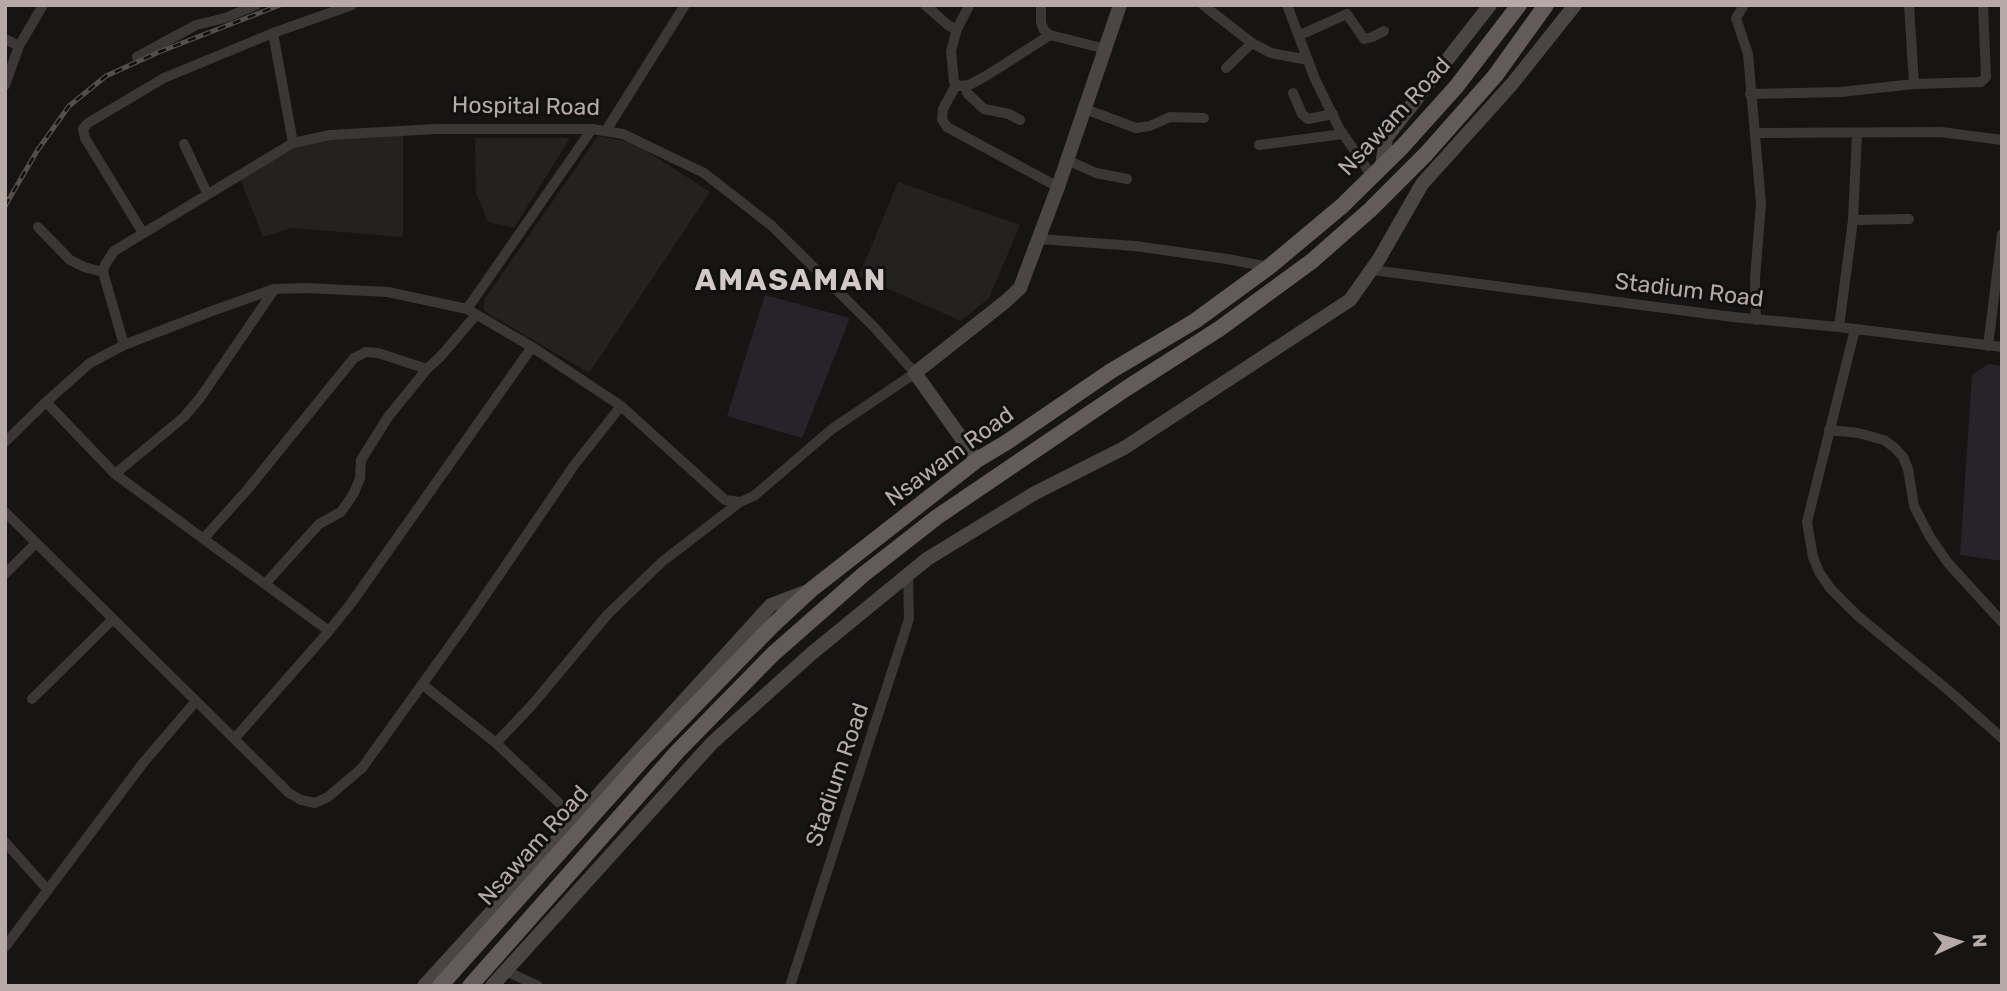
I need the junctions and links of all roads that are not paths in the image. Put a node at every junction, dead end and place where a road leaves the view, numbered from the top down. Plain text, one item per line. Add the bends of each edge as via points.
1 (43, 5) edge
2 (256, 5) edge
3 (352, 5) edge
4 (685, 5) edge
5 (925, 5) edge
6 (1041, 5) edge
7 (1120, 5) edge
8 (1203, 5) edge
9 (1287, 5) edge
10 (1490, 5) edge
11 (1519, 5) edge
12 (1546, 5) edge
13 (1575, 5) edge
14 (1744, 5) edge
15 (1909, 5) edge
16 (1983, 5) edge
17 (969, 6) edge
18 (957, 29) junction
19 (1384, 31) dead end
20 (273, 33) junction
21 (1049, 35) junction
22 (1300, 35) junction
23 (5, 40) edge
24 (1252, 43) junction
25 (19, 46) junction
26 (1106, 49) junction
27 (137, 57) dead end
28 (1308, 60) junction
29 (1226, 68) dead end
30 (1914, 84) junction
31 (5, 85) edge
32 (960, 85) junction
33 (1293, 93) dead end
34 (1750, 94) junction
35 (1085, 109) junction
36 (1333, 114) junction
37 (1204, 118) dead end
38 (1020, 120) dead end
39 (592, 129) junction
40 (607, 130) junction
41 (1755, 133) junction
42 (1343, 134) junction
43 (1857, 134) junction
44 (2002, 140) edge
45 (293, 143) junction
46 (184, 144) dead end
47 (1259, 145) dead end
48 (1067, 160) junction
49 (1377, 171) junction
50 (1127, 179) dead end
51 (1058, 187) junction
52 (207, 193) junction
53 (1909, 219) dead end
54 (1853, 220) junction
55 (38, 227) dead end
56 (142, 233) junction
57 (2002, 234) edge
58 (1039, 239) junction
59 (1269, 267) junction
60 (1372, 270) junction
61 (103, 272) junction
62 (274, 289) junction
63 (471, 312) junction
64 (1756, 320) junction
65 (1839, 327) junction
66 (1855, 329) junction
67 (124, 345) junction
68 (1988, 346) junction
69 (2002, 347) edge
70 (532, 348) junction
71 (427, 369) junction
72 (915, 373) junction
73 (46, 402) junction
74 (621, 406) junction
75 (1829, 430) junction
76 (5, 442) edge
77 (977, 460) junction
78 (115, 474) junction
79 (740, 502) junction
80 (5, 512) edge
81 (204, 538) junction
82 (36, 543) junction
83 (5, 575) edge
84 (908, 575) junction
85 (265, 584) junction
86 (813, 589) junction
87 (113, 619) junction
88 (2002, 622) edge
89 (329, 631) junction
90 (424, 684) junction
91 (32, 699) dead end
92 (196, 701) junction
93 (235, 738) junction
94 (2002, 738) edge
95 (496, 743) junction
96 (576, 819) junction
97 (5, 842) edge
98 (47, 889) junction
99 (5, 947) edge
100 (506, 971) junction
101 (424, 986) edge
102 (440, 986) edge
103 (470, 986) edge
104 (492, 986) edge
105 (538, 986) edge
106 (790, 986) edge

1 - 25 street
2 - 27 street via 196,25
3 - 20 street
4 - 40 street
5 - 18 street
6 - 21 street via 1041,23
7 - 26 main road
8 - 24 street
9 - 22 street
10 - 49 main road via 1387,138
11 - 49 highway, Nsawam Road via 1456,87
12 - 103 highway, Nsawam Road via 1496,76 1426,153 1312,261 1219,329 937,517 773,654 677,752
13 - 60 main road via 1422,184
14 - 34 street via 1736,18 1748,54
15 - 30 street
16 - 30 street via 1984,81
17 - 18 street
18 - 32 street via 951,51
19 - 22 street via 1364,38 1347,15
20 - 45 street
20 - 56 street via 164,78 83,130
21 - 26 street
21 - 32 street via 986,76
22 - 28 street
23 - 25 street
24 - 28 street via 1271,53
24 - 29 street
25 - 31 street
26 - 35 main road
28 - 36 street
30 - 34 street via 1841,92
32 - 38 street via 984,109
32 - 51 street via 943,109 947,127
33 - 36 street via 1308,119
34 - 41 street
35 - 37 street via 1136,128 1170,117
35 - 48 main road
36 - 42 street
39 - 40 street, Hospital Road
39 - 45 street, Hospital Road via 436,129 330,135
39 - 63 street
40 - 72 street, Hospital Road via 704,173 772,226
41 - 43 street
41 - 64 street via 1761,204
42 - 47 street
42 - 49 street
43 - 44 street via 1941,132
43 - 54 street
45 - 52 street, Hospital Road
46 - 52 street
48 - 50 street via 1096,173
48 - 51 main road
49 - 59 highway, Nsawam Road
51 - 58 main road
52 - 56 street, Hospital Road
53 - 54 street
54 - 65 street
55 - 61 street via 70,260
56 - 61 street, Hospital Road via 114,251
57 - 68 street
58 - 59 street via 1135,246
58 - 72 main road via 1020,288
59 - 77 highway, Nsawam Road via 1195,321
60 - 64 street, Stadium Road
60 - 84 main road via 1350,300 1255,363 1124,448 1035,493
61 - 67 street
62 - 63 street via 388,292
62 - 67 street
62 - 78 street via 184,417
63 - 70 street
63 - 71 street
64 - 65 street, Stadium Road
65 - 66 street, Stadium Road
66 - 68 street, Stadium Road
66 - 75 street
67 - 73 street via 90,363
68 - 69 street, Stadium Road
70 - 74 street
70 - 89 street
71 - 81 street via 378,353 354,358
71 - 85 street via 361,460 357,486 341,512 319,524
72 - 77 main road, Hospital Road
72 - 79 street via 832,429 754,496
73 - 76 street
73 - 78 street
74 - 79 street via 725,500
74 - 90 street via 575,464
75 - 88 street via 1884,440 1895,448 1908,469 1914,506 1930,537
75 - 94 street via 1807,522 1819,572 1868,624
77 - 86 highway, Nsawam Road
78 - 81 street
79 - 95 street via 663,561 608,614
80 - 82 street
81 - 85 street
82 - 83 street
82 - 87 street
84 - 100 main road via 712,743
84 - 106 street, Stadium Road via 909,619
85 - 89 street
86 - 96 main road via 771,605
86 - 102 highway, Nsawam Road via 683,716
87 - 91 street
87 - 92 street
89 - 93 street
90 - 93 street via 362,768 315,803 289,793
90 - 95 street
92 - 93 street
92 - 98 street
95 - 96 street
96 - 101 main road
97 - 98 street
98 - 99 street
100 - 104 main road
100 - 105 street

